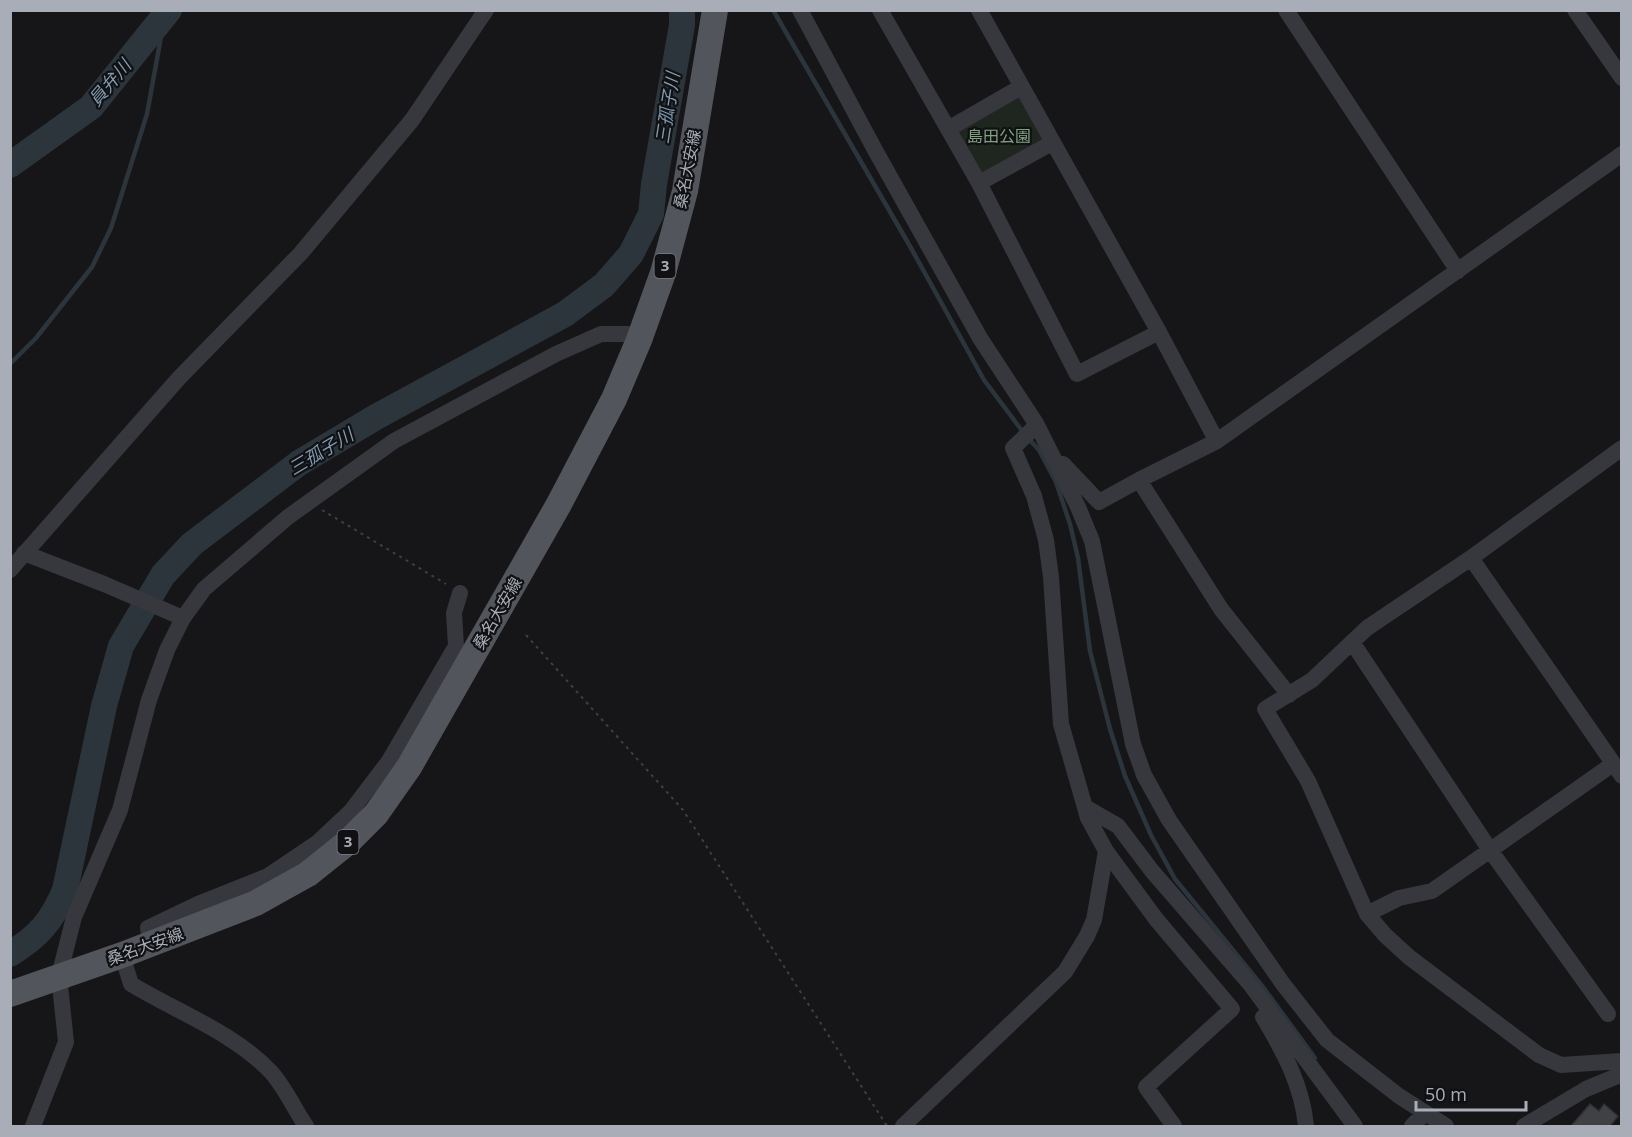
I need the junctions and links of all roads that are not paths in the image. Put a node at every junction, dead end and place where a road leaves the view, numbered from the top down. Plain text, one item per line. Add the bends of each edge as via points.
1 (486, 10) edge
2 (715, 10) edge
3 (800, 10) edge
4 (880, 10) edge
5 (979, 10) edge
6 (1286, 10) edge
7 (1575, 10) edge
8 (1622, 78) edge
9 (1021, 87) junction
10 (948, 129) junction
11 (1053, 143) junction
12 (1622, 154) edge
13 (978, 183) junction
14 (1458, 271) junction
15 (1159, 332) junction
16 (639, 340) junction
17 (1034, 428) junction
18 (1214, 436) dead end
19 (1622, 448) edge
20 (1051, 451) junction
21 (1139, 480) junction
22 (24, 553) junction
23 (1471, 558) junction
24 (10, 570) edge
25 (460, 593) road end
26 (179, 616) junction
27 (1352, 642) junction
28 (1289, 695) junction
29 (1617, 770) edge
30 (1085, 807) junction
31 (1490, 850) junction
32 (1106, 851) junction
33 (1367, 914) junction
34 (152, 944) junction
35 (1217, 944) junction
36 (122, 955) junction
37 (59, 976) junction
38 (10, 994) edge
39 (1608, 1014) dead end
40 (1622, 1061) edge
41 (1622, 1074) edge
42 (1417, 1121) edge
43 (33, 1126) edge
44 (306, 1126) edge
45 (903, 1126) edge
46 (1174, 1126) edge
47 (1306, 1126) edge
48 (1355, 1126) edge
49 (1446, 1126) edge
50 (1524, 1126) edge

1 - 22 street via 412,120 301,253 180,378
2 - 16 main road, 桑名大安線 / 3 via 685,191 663,273
3 - 17 street via 980,338
4 - 10 street
5 - 9 street
6 - 14 street
7 - 8 street
9 - 10 street
9 - 11 street
10 - 13 street
11 - 13 street
11 - 15 street
12 - 14 street
13 - 15 street via 1077,374
14 - 21 street via 1217,441
15 - 18 street
16 - 26 street via 627,334 601,334 394,441 265,536
16 - 34 main road, 桑名大安線 / 3 via 614,399 559,504 409,767 376,814 308,874 256,903
17 - 20 street
17 - 30 street via 1013,448 1034,496 1046,540 1061,724
19 - 23 street
20 - 21 street via 1099,502
20 - 42 street via 1092,541 1133,744 1144,775 1169,820 1283,984 1327,1040 1398,1096
21 - 28 street via 1221,609
22 - 24 street
22 - 26 street
23 - 27 street
23 - 29 street
25 - 34 street via 454,613 456,646 389,761 351,811 317,843 268,876 148,928
26 - 37 street via 149,700 120,810 74,917
27 - 28 street via 1312,680
27 - 31 street
28 - 33 street via 1265,709 1308,781
29 - 31 street
30 - 32 street
30 - 35 street via 1118,826
31 - 33 street via 1432,891 1399,898
31 - 39 street
32 - 45 street via 1094,920 1065,972
32 - 46 street via 1156,919 1232,1009 1146,1087
33 - 40 street via 1408,957 1539,1055 1561,1065
34 - 36 main road, 桑名大安線 / 3
35 - 47 street via 1290,1064
35 - 48 street
36 - 37 main road, 桑名大安線 / 3
36 - 44 street via 131,984 255,1057 273,1074
37 - 38 main road, 桑名大安線 / 3
37 - 43 street via 66,1042
41 - 50 street via 1586,1089
42 - 49 street

